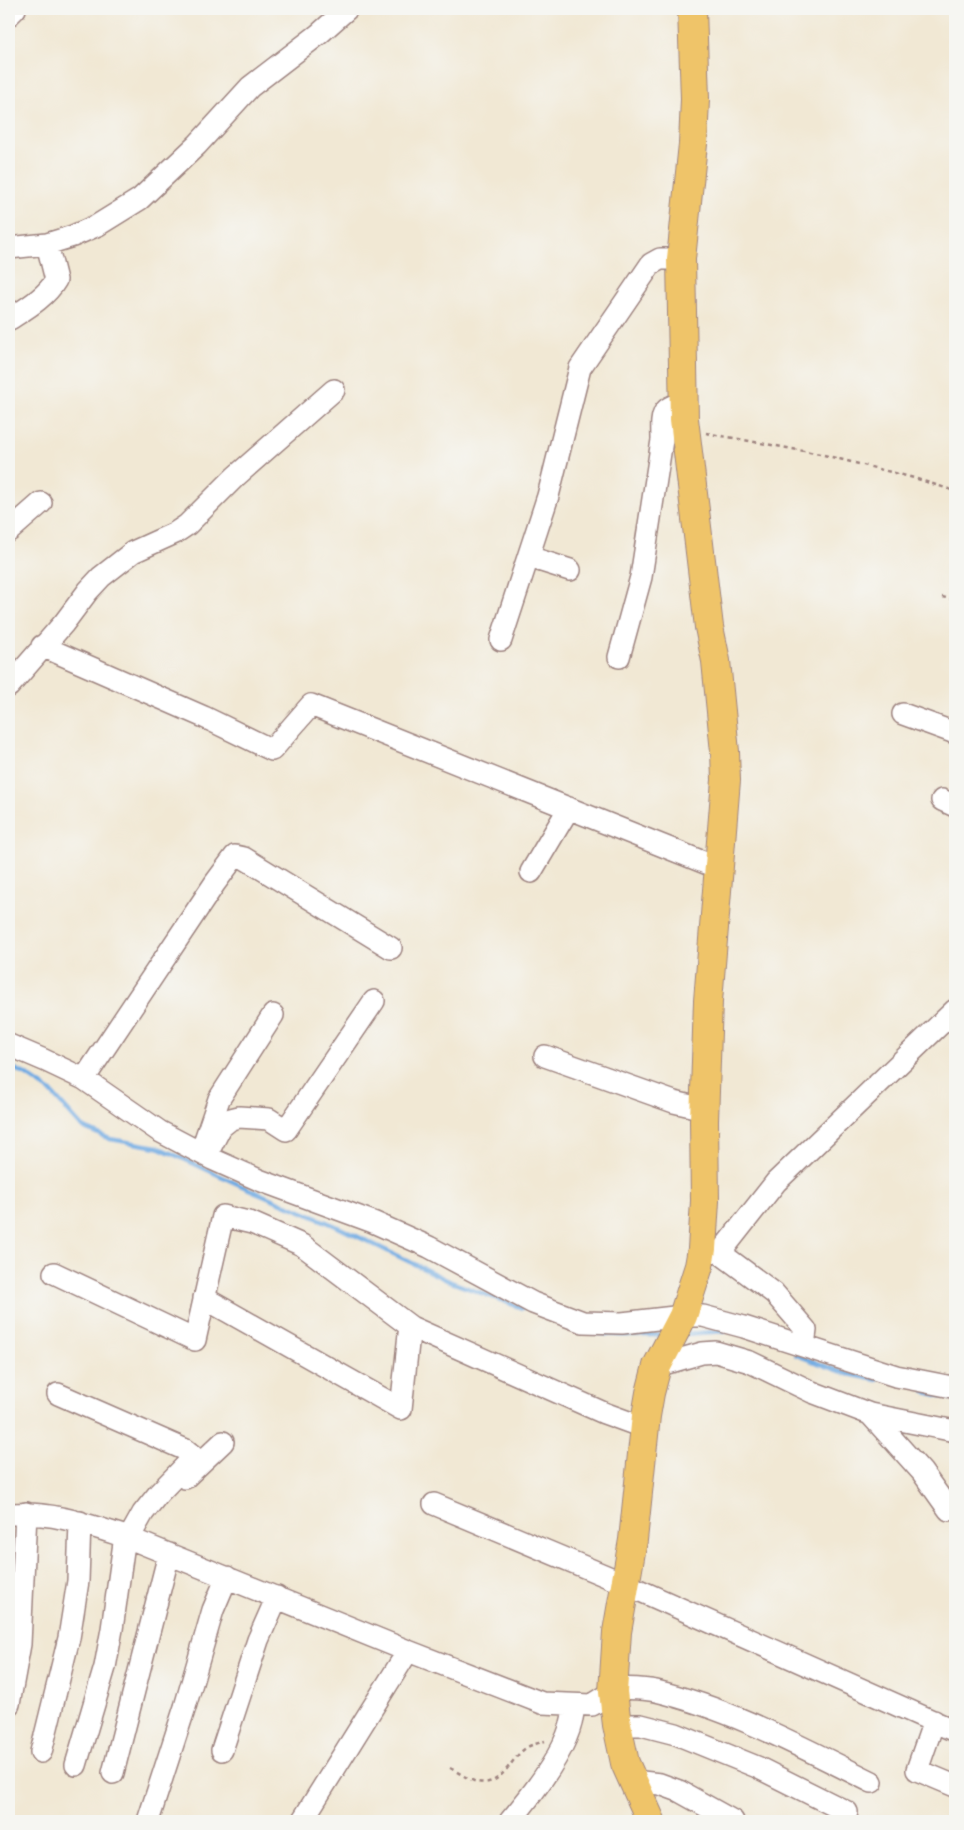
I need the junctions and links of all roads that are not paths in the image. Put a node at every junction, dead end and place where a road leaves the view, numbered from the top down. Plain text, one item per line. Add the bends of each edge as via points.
1 (15, 9) edge
2 (347, 9) edge
3 (692, 9) edge
4 (9, 15) edge
5 (47, 244) junction
6 (9, 248) edge
7 (681, 259) junction
8 (10, 319) dead end
9 (334, 390) dead end
10 (683, 404) junction
11 (40, 502) dead end
12 (9, 531) edge
13 (529, 557) junction
14 (570, 570) dead end
15 (501, 640) dead end
16 (42, 646) junction
17 (619, 657) dead end
18 (9, 686) edge
19 (903, 714) dead end
20 (955, 733) edge
21 (569, 808) junction
22 (718, 868) junction
23 (531, 872) dead end
24 (391, 948) dead end
25 (374, 1002) dead end
26 (955, 1010) edge
27 (272, 1014) dead end
28 (9, 1045) edge
29 (545, 1056) dead end
30 (84, 1079) junction
31 (704, 1110) junction
32 (204, 1154) junction
33 (711, 1251) junction
34 (54, 1274) dead end
35 (204, 1298) junction
36 (683, 1316) junction
37 (412, 1327) junction
38 (804, 1346) junction
39 (657, 1366) junction
40 (952, 1387) dead end
41 (58, 1394) dead end
42 (870, 1414) junction
43 (645, 1428) junction
44 (955, 1431) edge
45 (223, 1442) dead end
46 (434, 1504) dead end
47 (949, 1510) dead end
48 (17, 1513) edge
49 (80, 1522) junction
50 (131, 1539) junction
51 (169, 1554) junction
52 (227, 1577) junction
53 (625, 1584) junction
54 (277, 1597) junction
55 (408, 1651) junction
56 (614, 1690) junction
57 (9, 1704) edge
58 (572, 1714) junction
59 (934, 1721) junction
60 (617, 1725) junction
61 (955, 1731) edge
62 (222, 1750) dead end
63 (41, 1752) dead end
64 (76, 1765) dead end
65 (113, 1773) dead end
66 (633, 1781) junction
67 (872, 1782) dead end
68 (955, 1786) edge
69 (847, 1812) dead end
70 (148, 1821) edge
71 (302, 1821) edge
72 (510, 1821) edge
73 (651, 1821) edge
74 (732, 1821) edge

1 - 4 street
2 - 5 street via 250,87 197,145 140,199 98,225
3 - 7 main road via 695,99
5 - 6 street
5 - 8 street via 56,280 34,303
7 - 10 main road
7 - 13 street via 660,259 651,264 580,368
9 - 16 street via 187,525 133,552 102,577
10 - 17 street via 670,406 662,419 662,440 642,568
10 - 22 main road via 725,752 726,780
11 - 12 street
13 - 14 street
13 - 15 street
16 - 18 street
16 - 21 street via 272,750 311,705
19 - 20 street
21 - 22 street
21 - 23 street
22 - 31 main road
24 - 30 street via 244,858 235,856
25 - 32 street via 286,1130 269,1119 231,1119 221,1127
26 - 33 street via 776,1182
27 - 32 street via 219,1099
28 - 30 street
29 - 31 street
30 - 32 street via 159,1131
31 - 33 main road via 705,1201
32 - 36 street via 258,1180 421,1243 532,1303 583,1322 622,1323
33 - 36 main road via 699,1266
33 - 38 street via 774,1293 806,1330
34 - 35 street via 195,1340
35 - 37 street via 223,1216 252,1223 302,1245
35 - 37 street via 401,1410 408,1334
36 - 38 street via 703,1316
36 - 39 main road
37 - 43 street via 604,1414
38 - 40 street via 896,1376
39 - 42 street via 716,1352 750,1362 812,1392
39 - 43 main road
41 - 50 street via 192,1455 143,1513
42 - 44 street
42 - 47 street via 922,1472
43 - 53 main road
45 - 50 street via 188,1474
46 - 53 street
48 - 49 street via 51,1515
48 - 57 street via 20,1644
49 - 50 street
49 - 63 street via 78,1581 69,1638
50 - 51 street
50 - 64 street via 104,1667
51 - 52 street
51 - 65 street
52 - 54 street
52 - 70 street via 213,1610
53 - 56 main road via 617,1632
53 - 59 street
54 - 55 street
54 - 62 street via 256,1648
55 - 58 street
55 - 71 street
56 - 58 street
56 - 60 main road
56 - 67 street via 656,1691 725,1714
58 - 72 street via 563,1745 551,1767
59 - 61 street
59 - 68 street via 917,1770
60 - 66 main road via 625,1763
60 - 69 street via 642,1725 676,1734 757,1767
66 - 73 main road
66 - 74 street via 660,1784 679,1791

